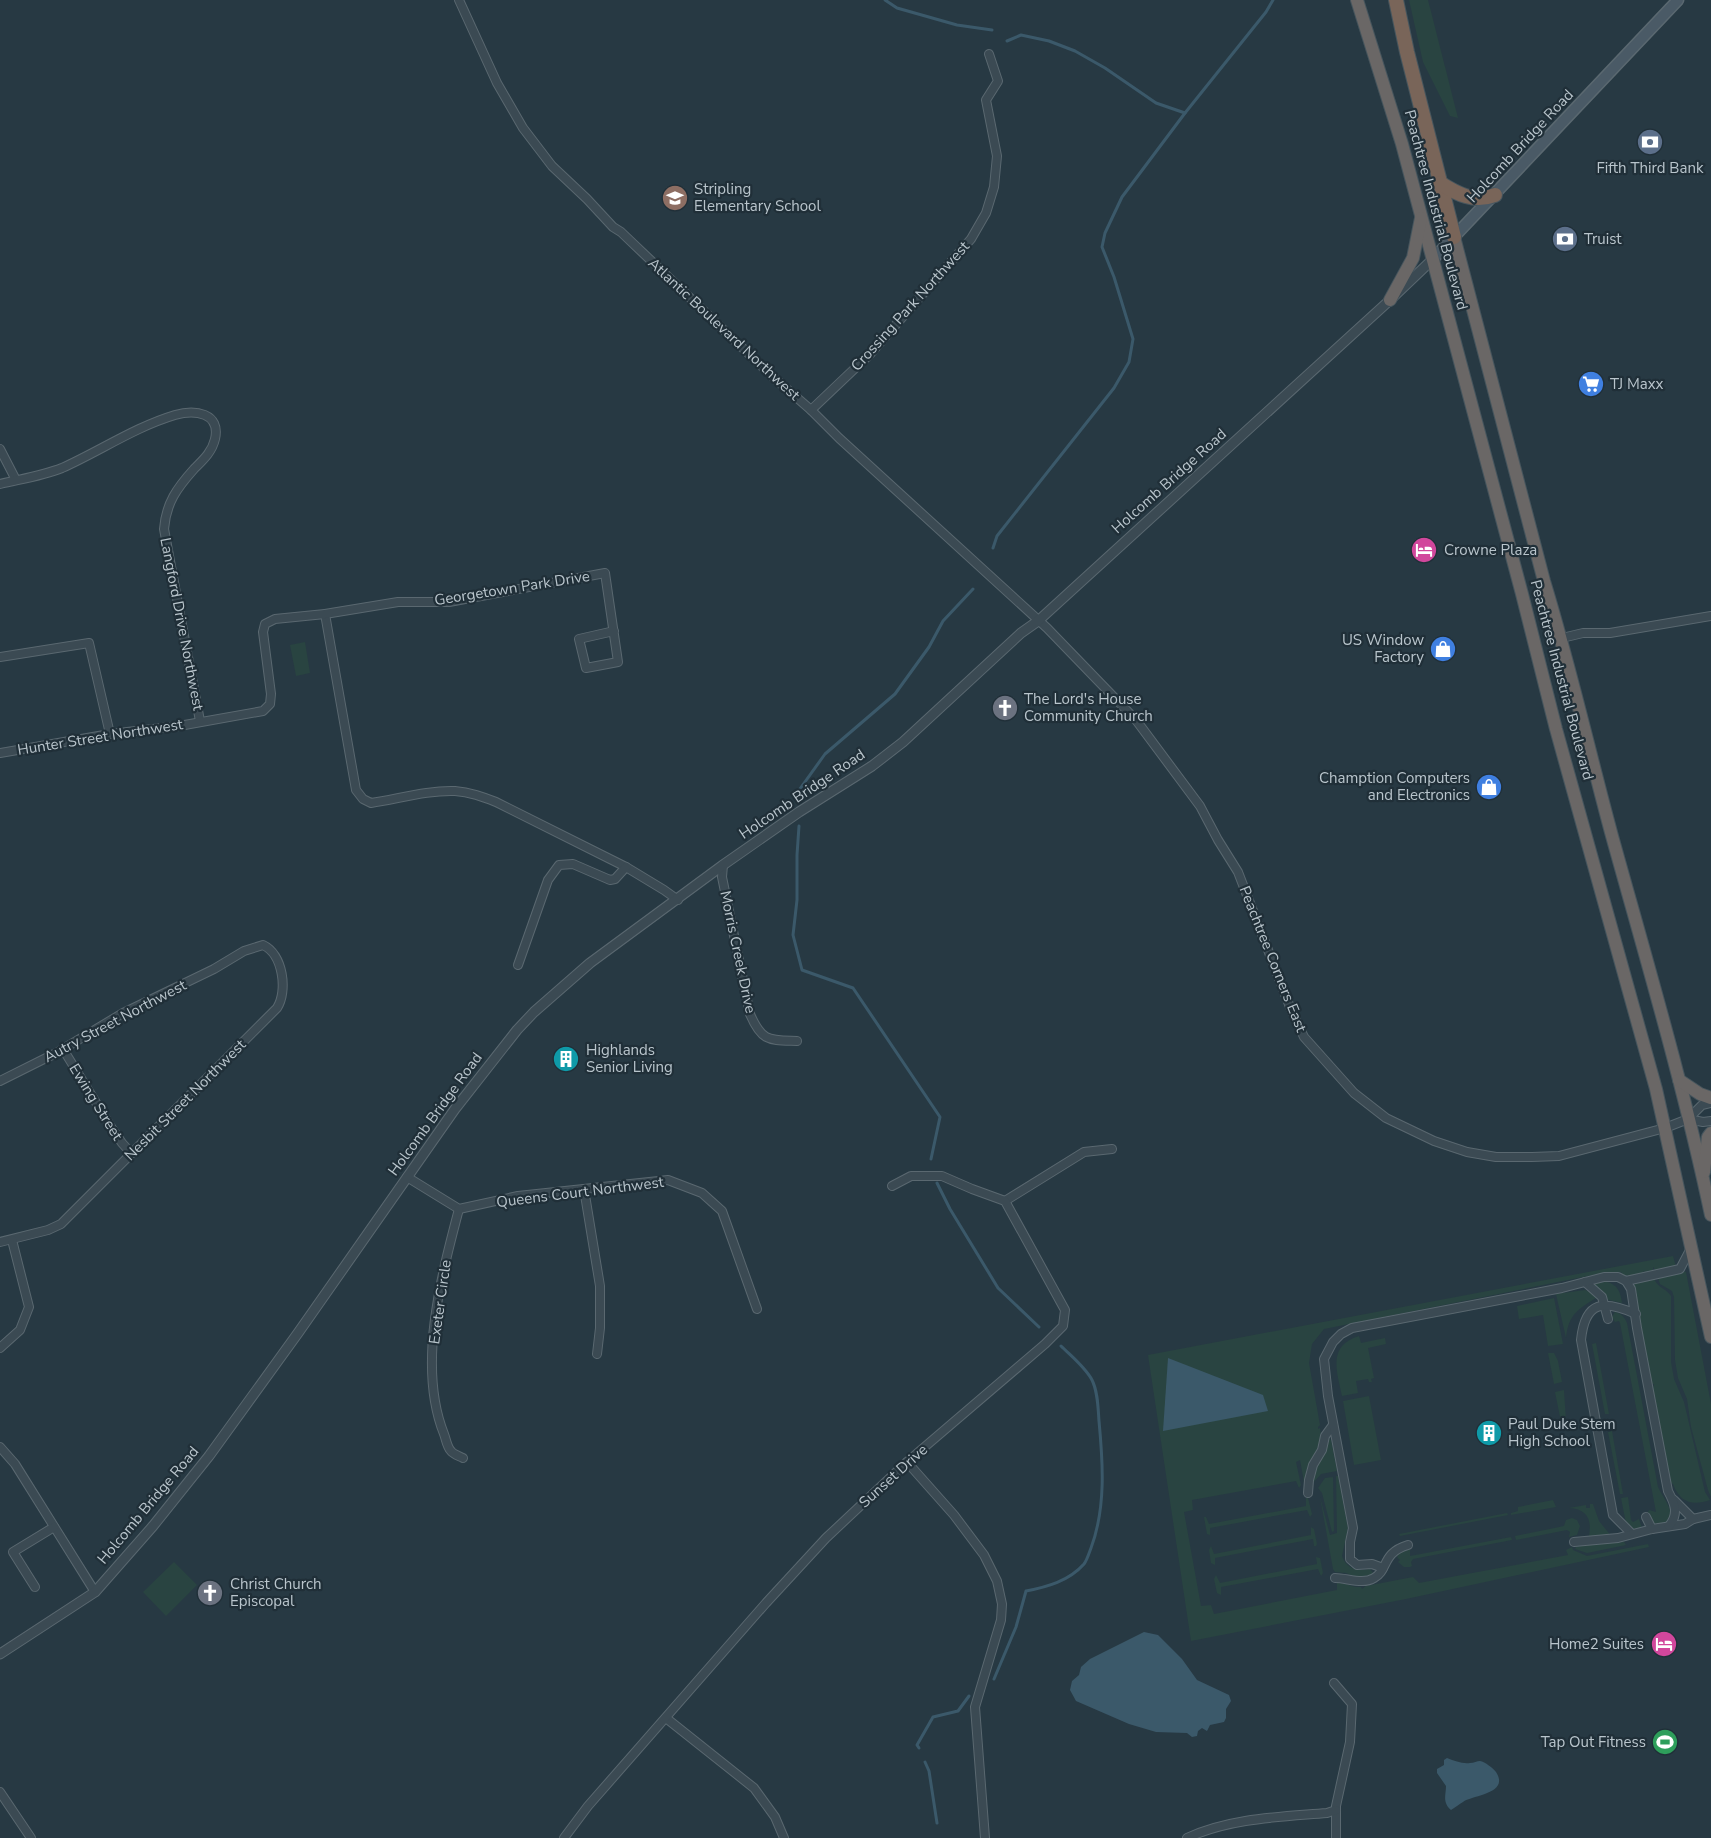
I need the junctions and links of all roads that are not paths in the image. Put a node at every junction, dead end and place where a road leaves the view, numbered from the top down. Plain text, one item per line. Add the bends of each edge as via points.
1 (459, 0) edge
2 (1357, 0) edge
3 (1396, 0) edge
4 (1678, 0) edge
5 (989, 54) dead end
6 (1440, 183) junction
7 (1495, 195) junction
8 (1421, 214) junction
9 (1454, 237) junction
10 (1433, 259) junction
11 (1390, 300) junction
12 (811, 410) junction
13 (0, 449) edge
14 (16, 480) junction
15 (0, 484) edge
16 (325, 614) junction
17 (1711, 616) edge
18 (1038, 621) junction
19 (614, 631) junction
20 (1562, 638) junction
21 (0, 657) edge
22 (200, 721) junction
23 (110, 734) junction
24 (0, 753) edge
25 (723, 865) junction
26 (626, 867) junction
27 (678, 900) junction
28 (230, 959) joint
29 (518, 965) dead end
30 (797, 1041) dead end
31 (63, 1049) junction
32 (1679, 1080) junction
33 (0, 1081) edge
34 (1711, 1098) edge
35 (1711, 1103) edge
36 (1688, 1119) junction
37 (1711, 1120) edge
38 (1665, 1128) junction
39 (1711, 1133) edge
40 (1112, 1149) dead end
41 (131, 1153) junction
42 (407, 1177) junction
43 (1703, 1179) junction
44 (892, 1186) dead end
45 (584, 1189) junction
46 (1005, 1201) junction
47 (459, 1209) junction
48 (1711, 1215) edge
49 (12, 1240) junction
50 (0, 1242) edge
51 (1691, 1249) junction
52 (1626, 1281) junction
53 (1585, 1282) junction
54 (1605, 1306) junction
55 (757, 1309) dead end
56 (1636, 1314) junction
57 (1608, 1319) dead end
58 (1711, 1337) edge
59 (0, 1348) edge
60 (597, 1354) dead end
61 (1334, 1425) junction
62 (0, 1447) edge
63 (463, 1458) dead end
64 (907, 1462) junction
65 (1308, 1493) dead end
66 (1672, 1499) junction
67 (1711, 1515) edge
68 (1646, 1517) dead end
69 (1693, 1519) junction
70 (1669, 1526) junction
71 (54, 1527) junction
72 (1652, 1529) junction
73 (1631, 1533) junction
74 (1574, 1542) dead end
75 (1408, 1545) dead end
76 (1383, 1568) junction
77 (1335, 1578) dead end
78 (35, 1587) dead end
79 (95, 1592) junction
80 (0, 1654) edge
81 (1334, 1683) dead end
82 (666, 1718) junction
83 (0, 1792) edge
84 (1336, 1810) junction
85 (31, 1838) edge
86 (564, 1838) edge
87 (784, 1838) edge
88 (985, 1838) edge
89 (1187, 1838) edge
90 (1336, 1838) edge

1 - 12 street, Atlantic Boulevard Northwest via 497,83 523,128 552,166
2 - 8 highway, Peachtree Industrial Boulevard
3 - 6 highway, Peachtree Industrial Boulevard
4 - 7 main road, Holcomb Bridge Road
5 - 12 street, Crossing Park Northwest via 998,81 986,100 997,156 986,213 971,239 879,344
6 - 7 highway via 1471,198
6 - 9 highway, Peachtree Industrial Boulevard
7 - 9 main road, Holcomb Bridge Road
8 - 10 highway, Peachtree Industrial Boulevard
8 - 11 highway via 1413,258
9 - 10 main road, Holcomb Bridge Road
9 - 20 highway, Peachtree Industrial Boulevard
10 - 11 street, Holcomb Bridge Road
10 - 38 highway, Peachtree Industrial Boulevard
11 - 18 street, Holcomb Bridge Road
12 - 18 street, Atlantic Boulevard Northwest
13 - 14 street
14 - 15 street, Langford Drive Northwest
14 - 22 street, Langford Drive Northwest via 60,469 177,414 212,418 217,430 211,451 172,498 164,529
16 - 19 street, Georgetown Park Drive via 398,602 449,602 604,573
16 - 22 street, Langford Drive Northwest via 275,619 265,624 271,694 270,704 263,711
16 - 26 street via 357,790 363,799 371,803 456,791 480,795
17 - 20 street
18 - 25 street, Holcomb Bridge Road via 903,742
18 - 38 street, Peachtree Corners East via 1136,720 1200,806 1238,872 1304,1037 1354,1093 1386,1118 1434,1142 1496,1157 1559,1156
19 - 19 street, Georgetown Park Drive via 618,662 586,668 579,639
20 - 32 highway, Peachtree Industrial Boulevard
21 - 23 street via 88,643
22 - 23 street, Hunter Street Northwest
23 - 24 street, Hunter Street Northwest
25 - 27 street, Holcomb Bridge Road
25 - 30 street, Morris Creek Drive via 722,877 750,1014 757,1030 770,1040
26 - 27 street
26 - 29 street via 610,880 573,864 560,865 549,880
27 - 42 street, Holcomb Bridge Road via 590,963 534,1012 468,1092
28 - 31 street, Autry Street Northwest via 123,1013
28 - 41 street, Nesbit Street Northwest via 263,945 271,949 284,987 280,1006
31 - 33 street, Autry Street Northwest
31 - 41 street, Ewing Street
32 - 34 highway
32 - 36 highway, Peachtree Industrial Boulevard
35 - 36 street via 1699,1107
36 - 37 street
36 - 38 street, Peachtree Corners East
36 - 43 highway, Peachtree Industrial Boulevard
38 - 51 highway, Peachtree Industrial Boulevard
39 - 43 highway
40 - 46 street via 1084,1152
41 - 49 street, Nesbit Street Northwest via 61,1224
42 - 47 street
42 - 79 street, Holcomb Bridge Road via 209,1455
43 - 48 highway, Peachtree Industrial Boulevard
44 - 46 street via 911,1176 942,1176
45 - 47 street, Queens Court Northwest via 518,1196
45 - 55 street, Queens Court Northwest via 668,1180 702,1193 722,1210
45 - 60 street via 600,1286
46 - 64 street, Sunset Drive via 1065,1310 1063,1326
47 - 63 street, Exeter Circle via 433,1326 432,1380 438,1421 450,1451
49 - 50 street, Nesbit Street Northwest
49 - 59 street via 29,1307 20,1330
51 - 52 street via 1680,1269
51 - 58 highway, Peachtree Industrial Boulevard
52 - 53 street via 1604,1277
52 - 56 street
53 - 54 street via 1598,1292
53 - 61 street via 1352,1328 1341,1334 1324,1359
54 - 56 street via 1618,1306
54 - 57 street
54 - 73 street via 1590,1312 1583,1322 1581,1340 1613,1515
56 - 66 street
61 - 65 street via 1313,1465
61 - 76 street via 1353,1528 1350,1559 1357,1565
62 - 71 street
64 - 82 street, Sunset Drive via 826,1538
64 - 88 street via 984,1555 1000,1592 1001,1620 975,1707
66 - 69 street
66 - 70 street via 1676,1516
67 - 69 street
68 - 72 street
69 - 70 street
70 - 72 street
71 - 78 street via 12,1552
71 - 79 street
72 - 73 street
73 - 74 street
75 - 76 street via 1389,1556
76 - 77 street via 1374,1578
79 - 80 street, Holcomb Bridge Road
81 - 84 street via 1352,1704 1350,1742
82 - 86 street, Sunset Drive
82 - 87 street via 754,1788 776,1817
83 - 85 street
84 - 89 street via 1250,1820
84 - 90 street

